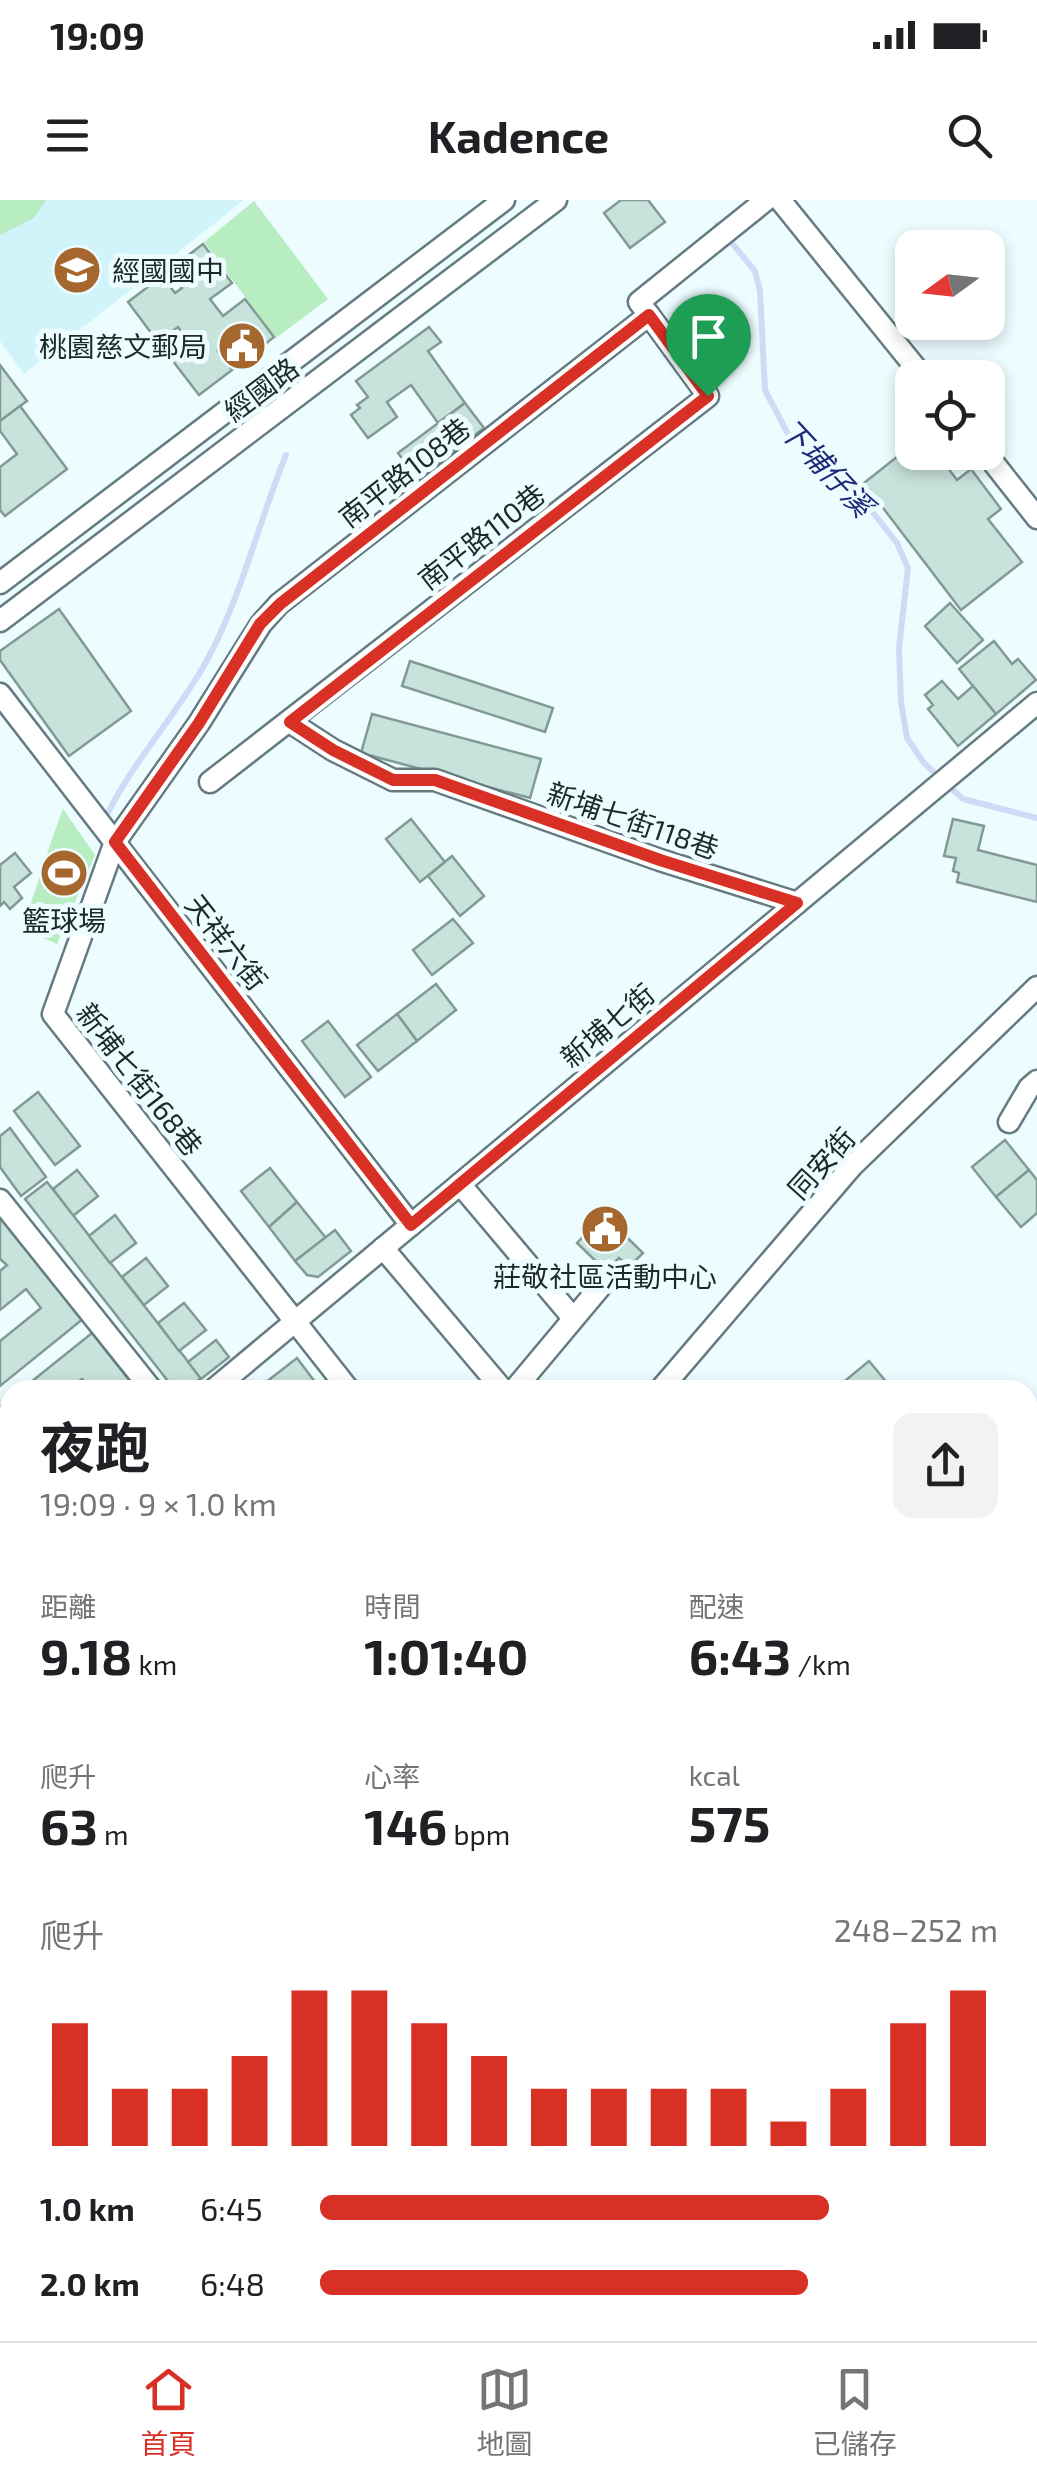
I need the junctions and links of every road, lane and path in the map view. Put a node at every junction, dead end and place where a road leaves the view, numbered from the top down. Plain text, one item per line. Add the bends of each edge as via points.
1 (504, 200) edge
2 (556, 200) edge
3 (766, 200) edge
4 (780, 200) edge
5 (649, 315) junction
6 (909, 360) edge
7 (998, 470) edge
8 (1037, 518) edge
9 (0, 583) edge
10 (0, 621) edge
11 (0, 694) edge
12 (1037, 704) edge
13 (290, 722) junction
14 (210, 782) dead end
15 (112, 839) junction
16 (797, 903) junction
17 (1037, 987) edge
18 (1037, 1081) edge
19 (1009, 1122) dead end
20 (460, 1184) junction
21 (0, 1200) edge
22 (411, 1225) junction
23 (384, 1248) junction
24 (606, 1280) dead end
25 (573, 1318) junction
26 (295, 1321) junction
27 (144, 1380) edge
28 (225, 1380) edge
29 (341, 1380) edge
30 (495, 1380) edge
31 (522, 1380) edge
32 (669, 1380) edge

1 - 9 street, 經國路
2 - 10 street, 經國路
3 - 5 street, 南平路108巷 via 639,302
4 - 6 street
5 - 13 street, 南平路110巷 via 708,396
5 - 15 street, 南平路108巷 via 280,604
7 - 8 street
11 - 15 street, 天祥六街
12 - 16 street, 新埔七街
13 - 14 street, 南平路110巷
13 - 16 street, 新埔七街118巷 via 393,780 435,780
15 - 22 street, 天祥六街
15 - 26 street, 新埔七街168巷 via 53,1014
16 - 20 street, 新埔七街
17 - 32 street, 同安街 via 852,1166
18 - 19 street
20 - 22 street, 新埔七街
20 - 25 street
21 - 27 street
22 - 23 street, 新埔七街
23 - 26 street, 新埔七街
23 - 30 street
24 - 25 street
25 - 31 street
26 - 28 street, 新埔七街
26 - 29 street

